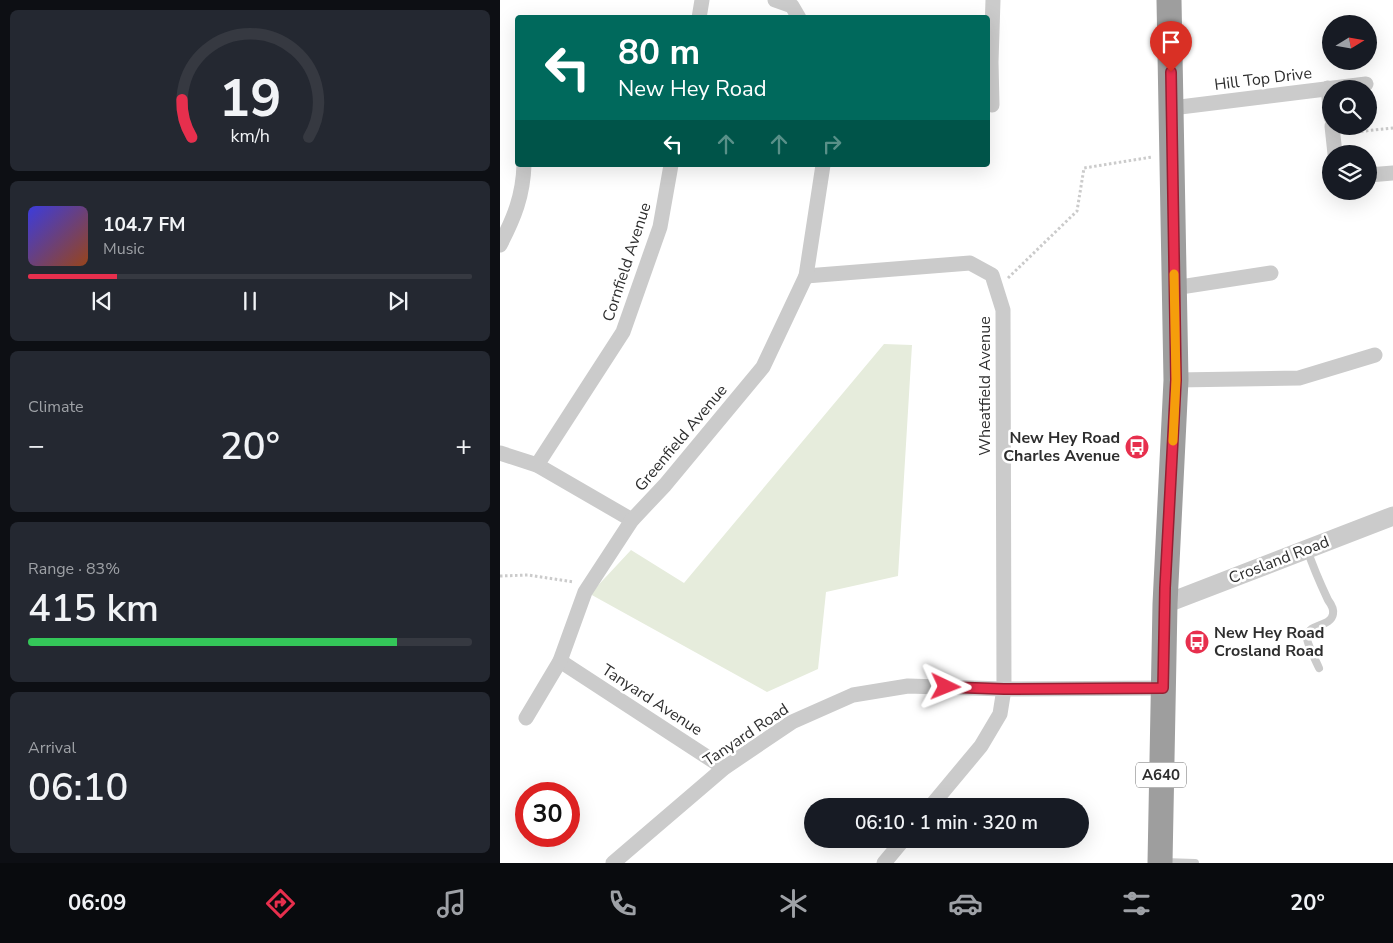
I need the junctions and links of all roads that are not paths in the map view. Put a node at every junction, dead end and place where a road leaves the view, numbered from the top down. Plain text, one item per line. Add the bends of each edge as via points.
1 (702, 0) edge
2 (775, 0) edge
3 (993, 0) edge
4 (1169, 0) edge
5 (700, 15) edge
6 (797, 15) edge
7 (990, 46) edge
8 (990, 76) edge
9 (1322, 89) edge
10 (992, 105) dead end
11 (1172, 108) junction
12 (524, 167) edge
13 (671, 167) edge
14 (824, 167) edge
15 (1393, 174) edge
16 (1377, 175) edge
17 (502, 236) edge
18 (1272, 273) dead end
19 (806, 276) junction
20 (1174, 288) junction
21 (1375, 355) dead end
22 (1176, 380) junction
23 (500, 453) edge
24 (537, 465) junction
25 (1393, 516) edge
26 (632, 520) junction
27 (1307, 550) junction
28 (1165, 604) junction
29 (560, 661) junction
30 (1319, 668) dead end
31 (1163, 688) junction
32 (1004, 689) junction
33 (526, 718) dead end
34 (724, 768) junction
35 (938, 798) edge
36 (896, 848) edge
37 (1160, 862) edge
38 (614, 863) edge
39 (884, 863) edge
40 (1195, 863) edge

1 - 5 street
2 - 6 street via 792,6
3 - 7 street
4 - 11 highway, A640
8 - 10 street
9 - 11 street, Hill Top Drive
11 - 20 highway, A640
12 - 17 street via 517,208
13 - 24 street, Cornfield Avenue via 660,227 623,332
14 - 19 street, Greenfield Avenue
15 - 16 street
18 - 20 street
19 - 26 street, Greenfield Avenue via 763,367
19 - 32 street, Wheatfield Avenue via 970,263 992,275 1003,310
20 - 22 highway, A640
21 - 22 street via 1299,378
22 - 28 highway, A640
23 - 24 street
24 - 26 street
25 - 27 street, Crosland Road
26 - 29 street, Greenfield Avenue via 585,592
27 - 28 street, Crosland Road
27 - 30 lane via 1320,585 1334,610 1330,621 1308,633 1307,639
28 - 31 highway, A640
29 - 33 street, Greenfield Avenue
29 - 34 street, Tanyard Avenue
31 - 32 street, Tanyard Road
31 - 37 highway, A640
32 - 34 street, Tanyard Road via 908,686 852,695 792,722
32 - 35 street, Wheatfield Avenue via 1000,714 981,746
34 - 38 street, Tanyard Road
36 - 39 street
37 - 40 lane

